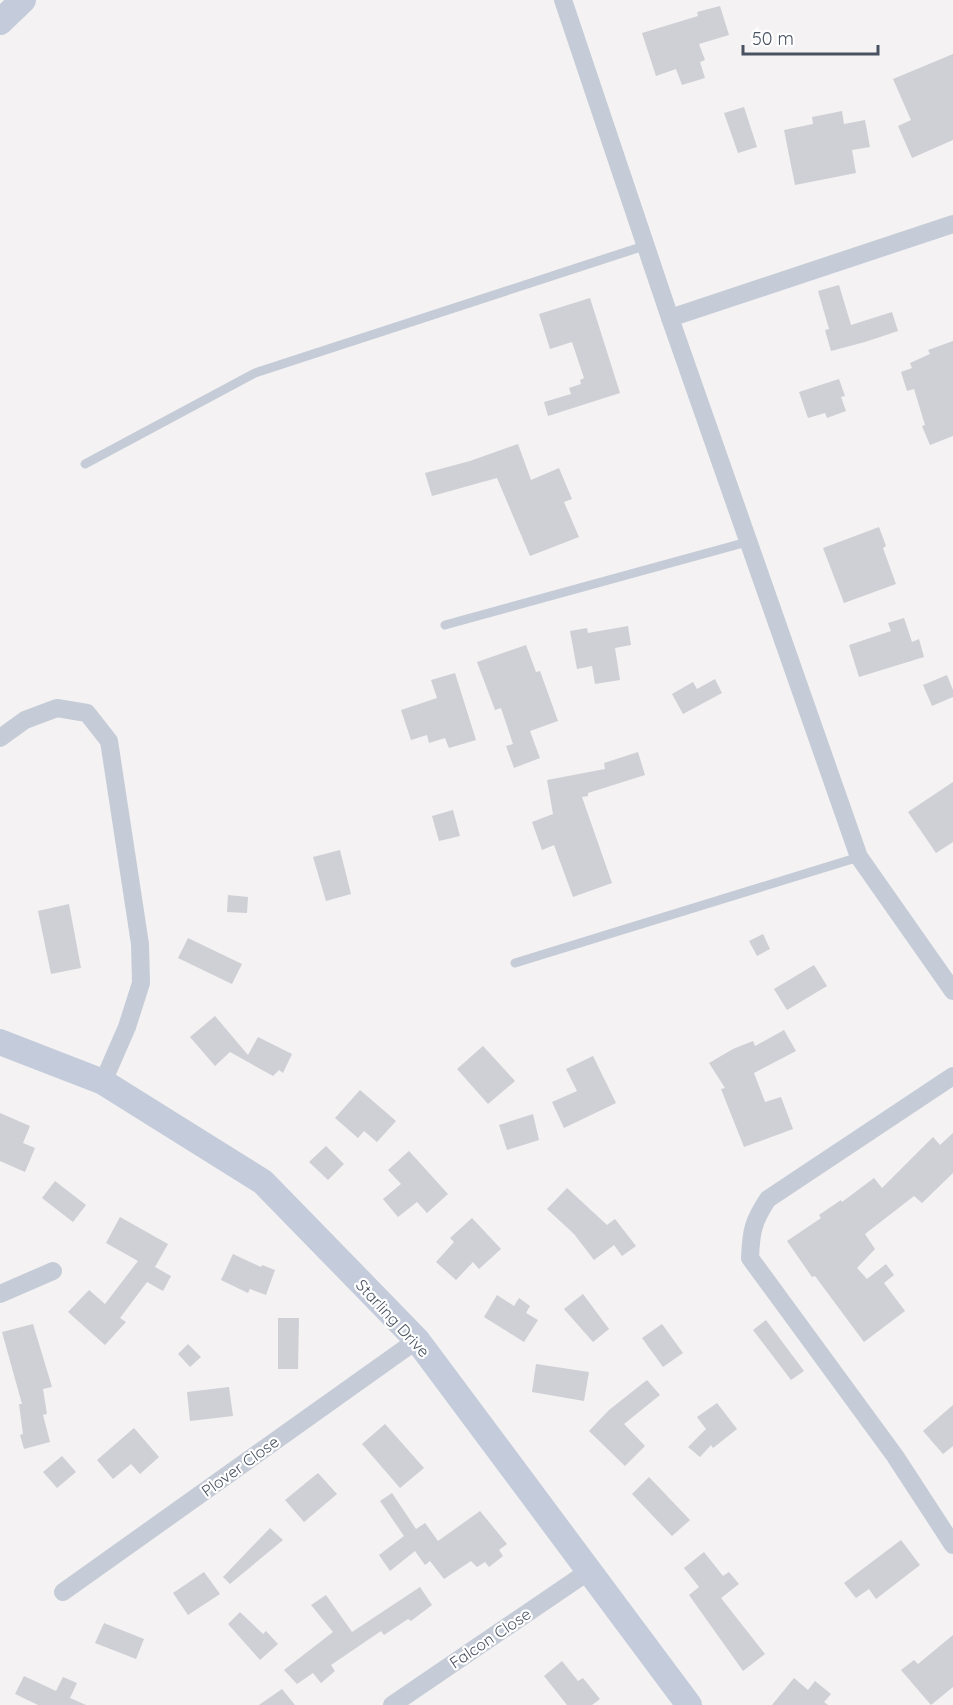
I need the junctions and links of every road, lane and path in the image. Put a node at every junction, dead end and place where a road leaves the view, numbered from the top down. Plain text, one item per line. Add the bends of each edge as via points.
1 (23, 0) edge
2 (563, 0) edge
3 (0, 22) edge
4 (953, 224) edge
5 (647, 245) junction
6 (670, 318) junction
7 (85, 464) dead end
8 (747, 542) junction
9 (445, 626) dead end
10 (0, 738) edge
11 (859, 857) junction
12 (515, 963) dead end
13 (953, 991) edge
14 (0, 1042) edge
15 (953, 1076) edge
16 (103, 1082) junction
17 (53, 1271) dead end
18 (0, 1294) edge
19 (417, 1340) junction
20 (953, 1545) edge
21 (589, 1571) junction
22 (63, 1592) dead end
23 (392, 1705) edge
24 (690, 1705) edge

1 - 3 street
2 - 5 street
4 - 6 street
5 - 6 street
5 - 7 lane via 255,373
6 - 8 street
8 - 9 lane
8 - 11 street
10 - 16 street via 25,720 57,708 87,713 110,741 140,944 141,983
11 - 12 lane
11 - 13 street
14 - 16 street, Starling Drive
15 - 20 street via 768,1199 755,1218 750,1258 895,1456
16 - 19 street, Starling Drive via 263,1182
17 - 18 street
19 - 21 street, Starling Drive
19 - 22 street, Plover Close
21 - 23 street, Falcon Close
21 - 24 street, Starling Drive

